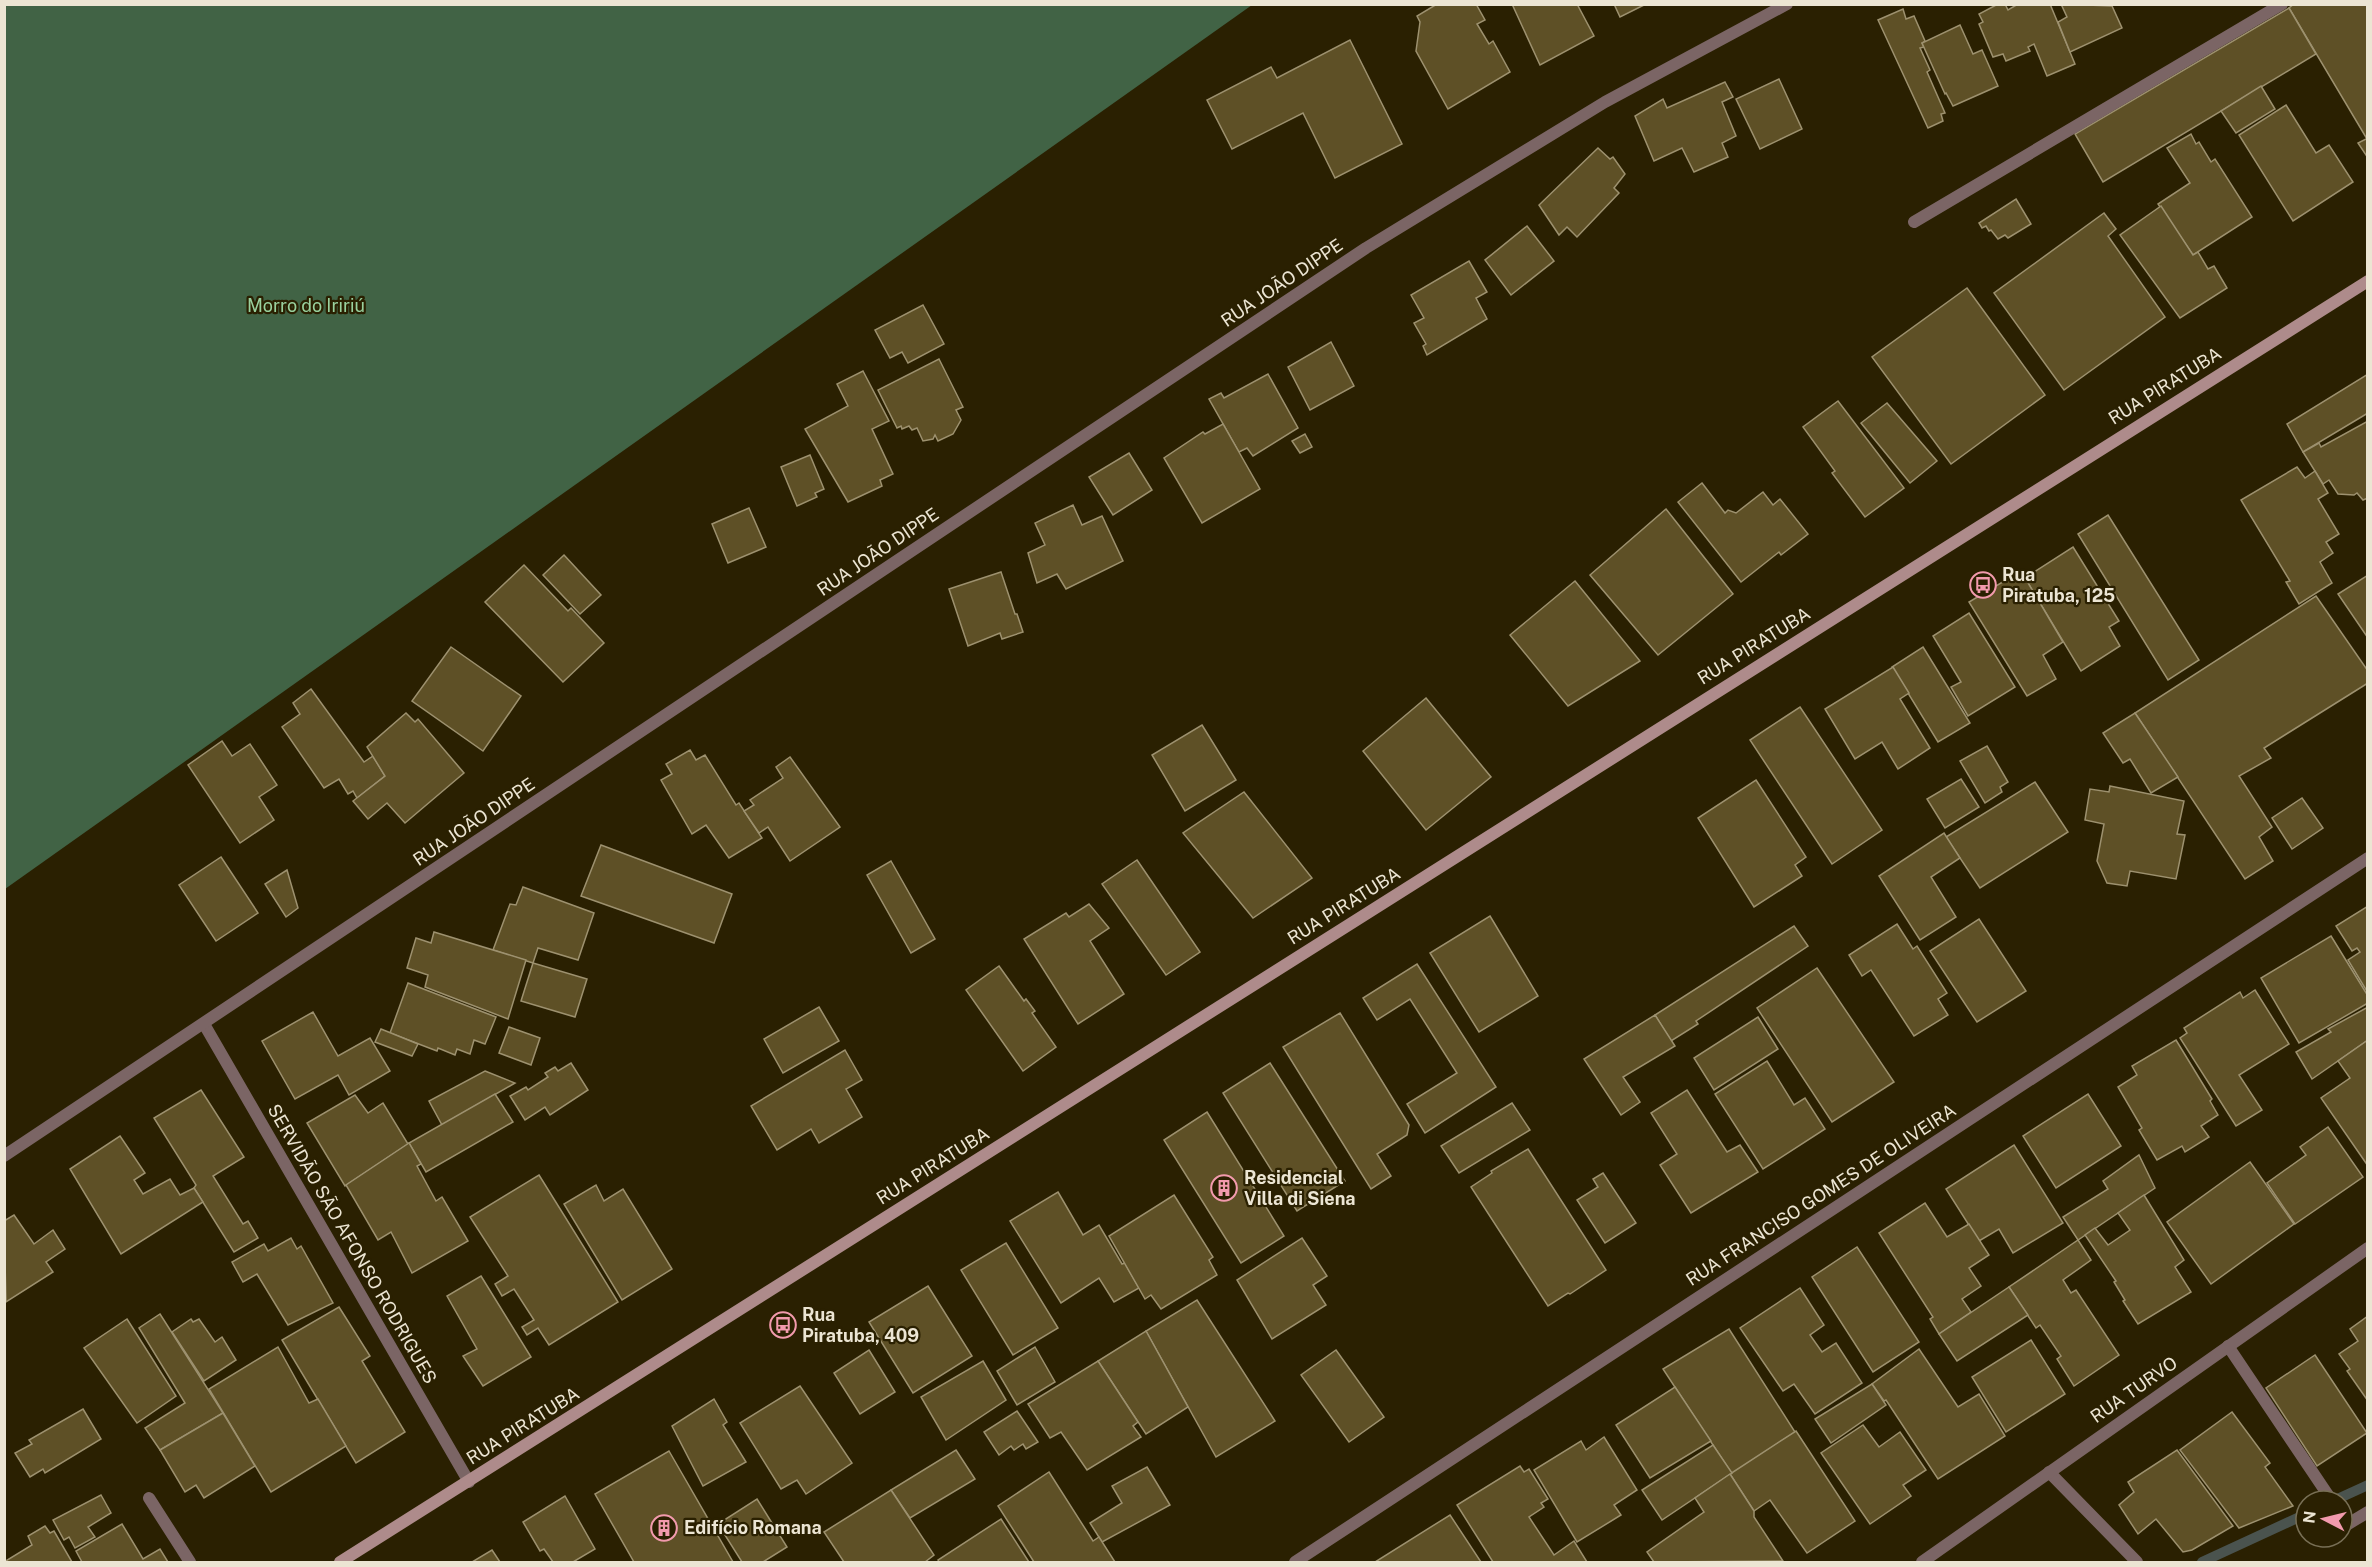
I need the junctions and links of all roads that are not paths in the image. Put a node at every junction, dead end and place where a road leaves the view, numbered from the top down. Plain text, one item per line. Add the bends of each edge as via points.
1 (1787, 4) edge
2 (2282, 4) edge
3 (1914, 222) dead end
4 (2367, 281) edge
5 (2367, 858) edge
6 (204, 1024) junction
7 (4, 1156) edge
8 (2367, 1248) edge
9 (2228, 1346) junction
10 (2049, 1472) junction
11 (469, 1482) junction
12 (2325, 1489) edge
13 (149, 1498) dead end
14 (2367, 1512) edge
15 (2354, 1520) edge
16 (190, 1563) edge
17 (340, 1563) edge
18 (1295, 1563) edge
19 (1922, 1563) edge
20 (2137, 1563) edge

1 - 6 street, RUA JOÃO DIPPE via 1605,102 1366,248
2 - 3 street
4 - 11 main road, RUA PIRATUBA
5 - 18 street, RUA FRANCISO GOMES DE OLIVEIRA
6 - 7 street, RUA JOÃO DIPPE
6 - 11 street, SERVIDÃO SÃO AFONSO RODRIGUES
8 - 9 street, RUA TURVO
9 - 10 street, RUA TURVO
9 - 12 street
10 - 19 street, RUA TURVO
10 - 20 street
11 - 17 main road, RUA PIRATUBA
13 - 16 street
14 - 15 street

